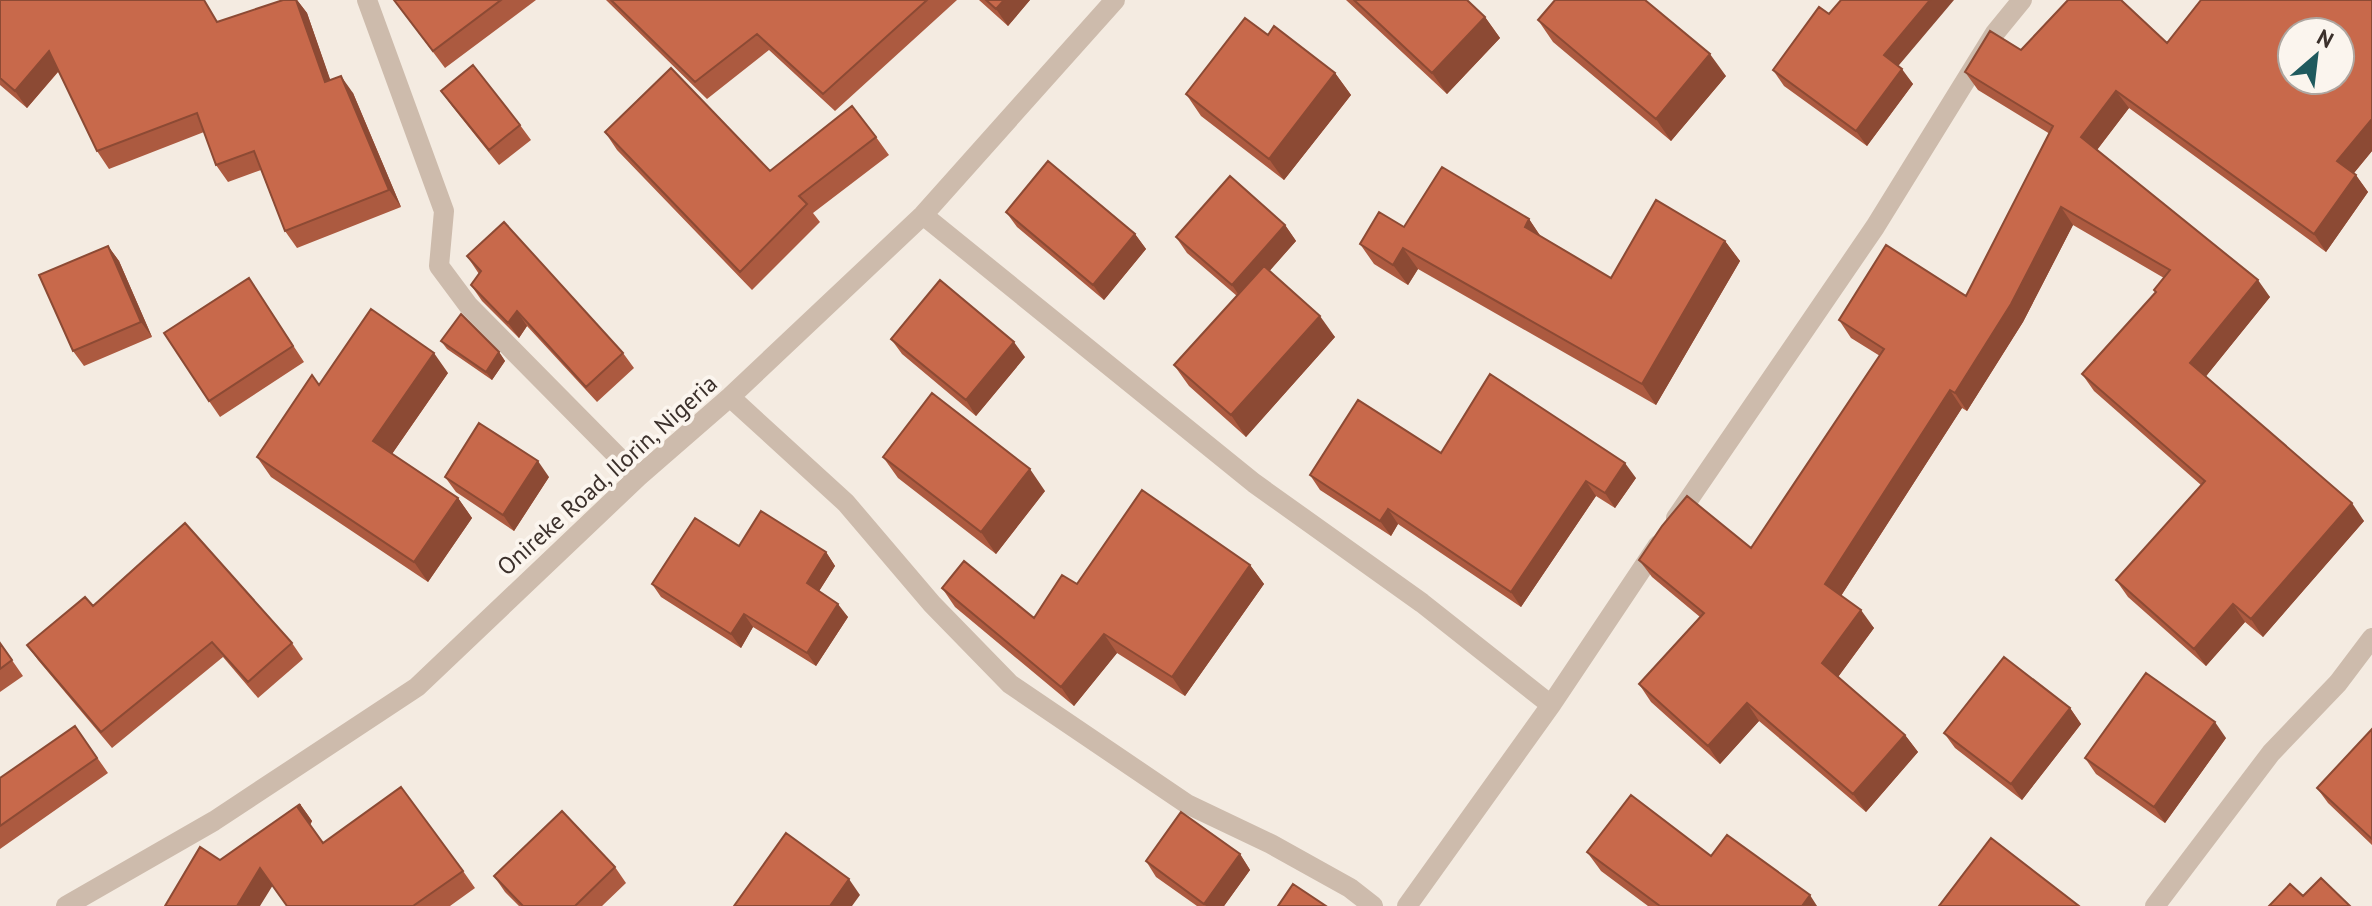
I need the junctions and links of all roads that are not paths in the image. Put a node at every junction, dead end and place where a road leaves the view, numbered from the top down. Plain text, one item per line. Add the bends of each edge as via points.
1 (367, 0) edge
2 (1115, 0) edge
3 (2022, 0) edge
4 (923, 215) junction
5 (730, 397) junction
6 (638, 477) junction
7 (2372, 638) edge
8 (1551, 705) junction
9 (66, 906) edge
10 (1373, 906) edge
11 (1407, 906) edge
12 (2155, 906) edge

1 - 6 street via 444,211 439,266 468,305
2 - 4 street, Onireke Road, Ilorin, Nigeria
3 - 8 street via 1995,33 1875,227
4 - 5 street, Onireke Road, Ilorin, Nigeria
4 - 8 street via 1254,483 1422,603
5 - 6 street, Onireke Road, Ilorin, Nigeria
5 - 10 street via 846,503 932,604 1010,684 1187,804 1284,851
6 - 9 street, Onireke Road, Ilorin, Nigeria via 417,687 214,821
7 - 12 street via 2338,683 2271,753
8 - 11 street

